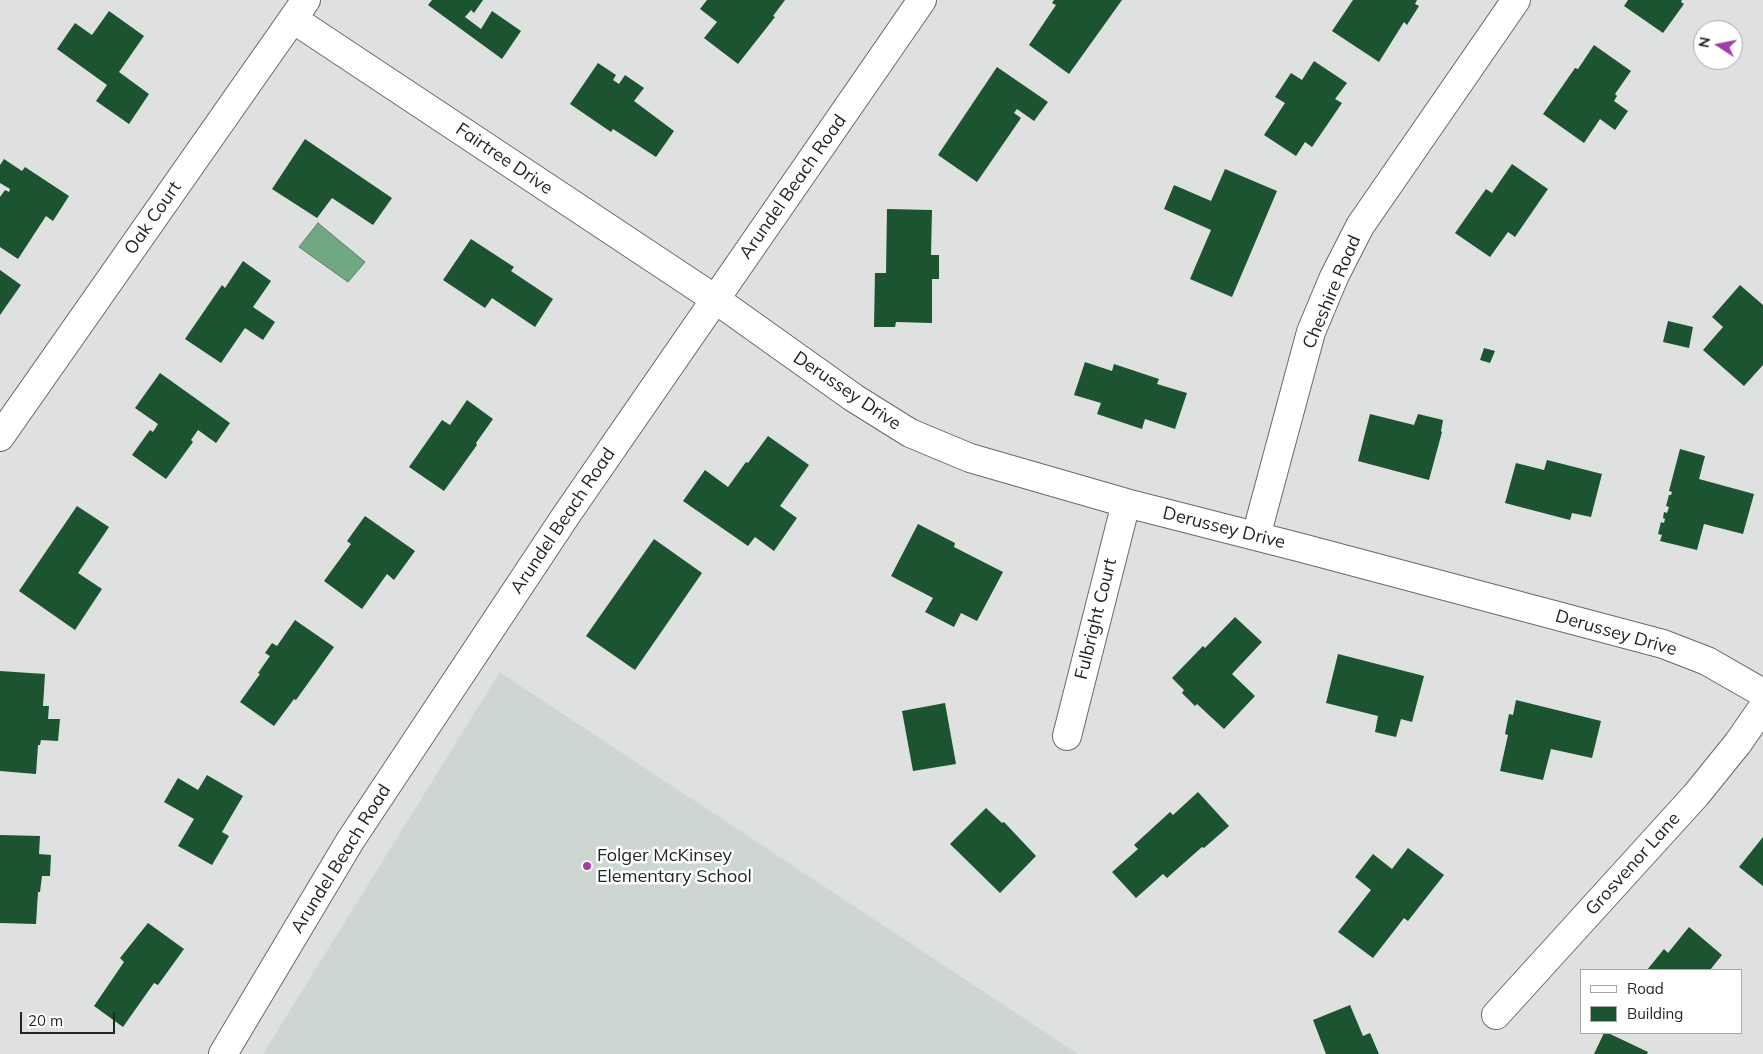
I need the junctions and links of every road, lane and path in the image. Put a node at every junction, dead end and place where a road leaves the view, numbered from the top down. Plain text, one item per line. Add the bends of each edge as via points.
1 (922, 0) edge
2 (1516, 0) edge
3 (300, 9) edge
4 (715, 299) junction
5 (0, 437) edge
6 (1126, 503) junction
7 (1256, 536) junction
8 (1763, 693) edge
9 (1763, 707) edge
10 (1067, 736) dead end
11 (1496, 1015) dead end
12 (223, 1054) edge

1 - 4 street, Arundel Beach Road
2 - 7 street, Cheshire Road via 1360,226 1334,277 1311,332
3 - 4 street, Fairtree Drive
3 - 5 street, Oak Court
4 - 6 street, Derussey Drive via 854,398 910,433 970,458
4 - 12 street, Arundel Beach Road via 566,514 360,826
6 - 7 street, Derussey Drive
6 - 10 street, Fulbright Court
7 - 8 street, Derussey Drive via 1663,644 1707,661
9 - 11 street, Grosvenor Lane via 1696,795

